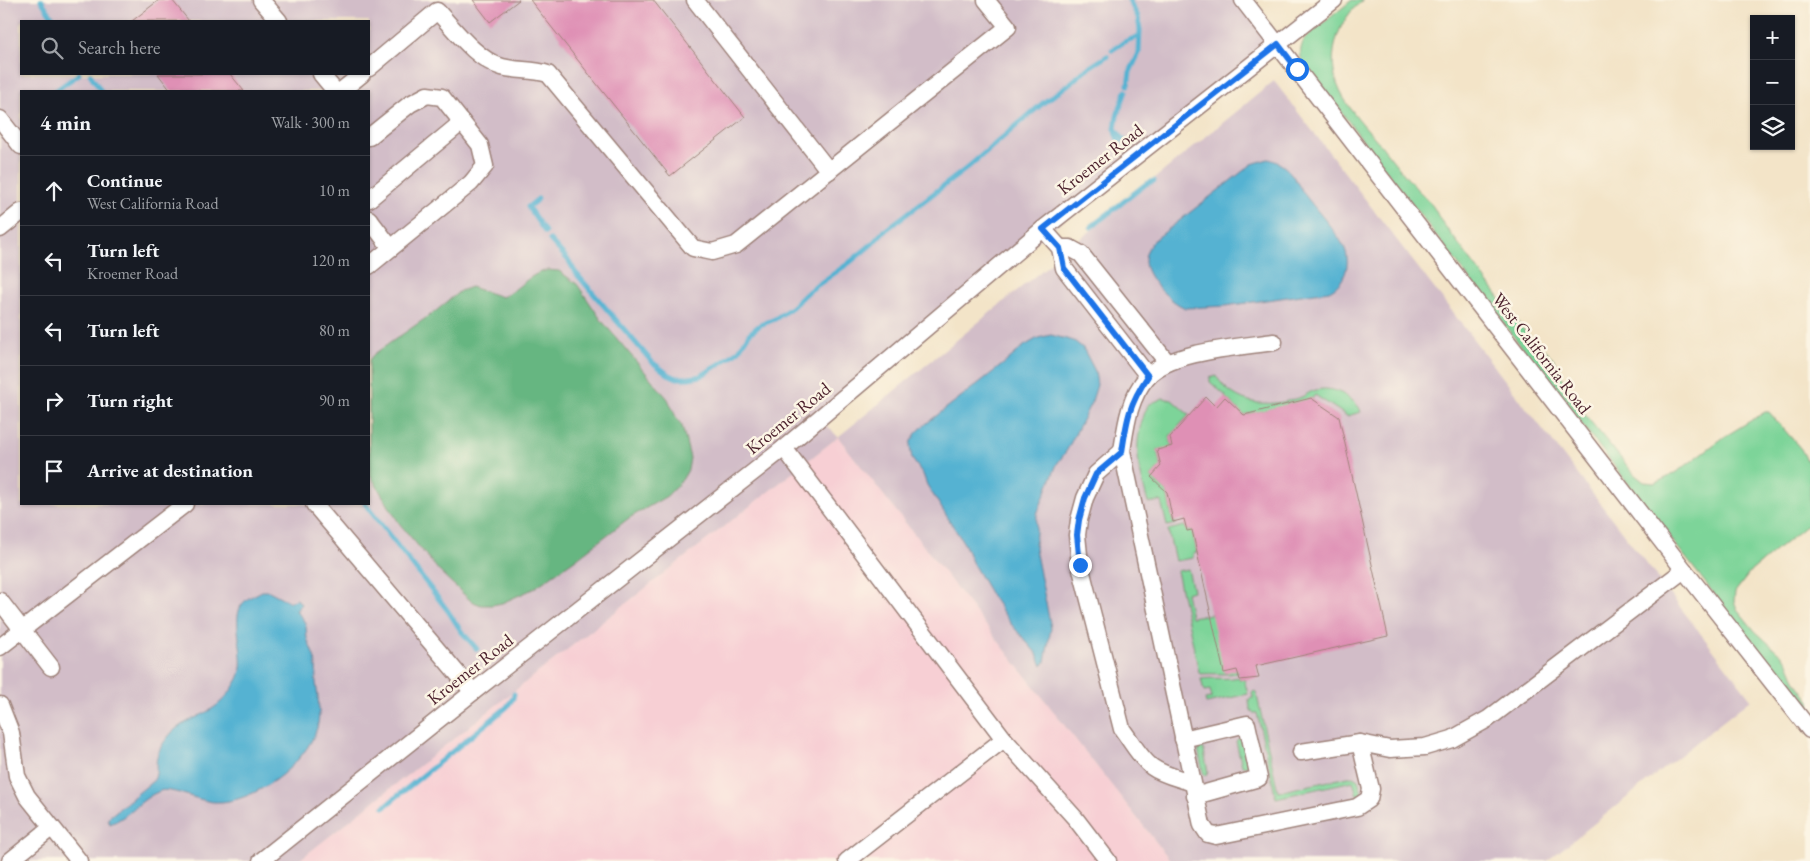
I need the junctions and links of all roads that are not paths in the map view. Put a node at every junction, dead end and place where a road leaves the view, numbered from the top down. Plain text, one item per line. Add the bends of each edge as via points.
1 (262, 0) edge
2 (695, 0) edge
3 (986, 0) edge
4 (1244, 0) edge
5 (1334, 0) edge
6 (435, 6) edge
7 (278, 20) edge
8 (1278, 44) junction
9 (370, 67) edge
10 (322, 75) edge
11 (361, 75) edge
12 (334, 90) edge
13 (342, 90) edge
14 (0, 119) edge
15 (462, 122) junction
16 (370, 136) edge
17 (20, 145) edge
18 (829, 170) junction
19 (370, 198) edge
20 (20, 213) edge
21 (370, 220) edge
22 (0, 229) edge
23 (1043, 229) junction
24 (391, 248) junction
25 (1060, 248) junction
26 (370, 265) edge
27 (1274, 342) dead end
28 (1167, 362) junction
29 (1148, 376) junction
30 (784, 448) junction
31 (1122, 452) junction
32 (184, 505) edge
33 (315, 505) edge
34 (1684, 570) junction
35 (0, 601) edge
36 (23, 630) junction
37 (0, 648) edge
38 (51, 667) dead end
39 (473, 692) junction
40 (0, 705) edge
41 (1810, 730) edge
42 (1004, 738) junction
43 (1183, 739) junction
44 (1360, 743) junction
45 (1300, 752) dead end
46 (1194, 789) junction
47 (51, 828) junction
48 (10, 861) edge
49 (79, 861) edge
50 (261, 861) edge
51 (847, 861) edge
52 (1108, 861) edge

1 - 7 street
2 - 18 street
3 - 18 street via 1008,27
4 - 8 street, West California Road
5 - 8 street, Kroemer Road
6 - 9 street
6 - 18 street via 491,63 548,74 693,248 712,252 736,245
8 - 23 street, Kroemer Road
8 - 34 street, West California Road
10 - 12 street
11 - 13 street
14 - 17 street
15 - 16 street via 442,97 427,94
15 - 19 street
15 - 24 street via 480,145 485,166 471,183
20 - 22 street
21 - 24 street
23 - 25 street
23 - 30 street, Kroemer Road
24 - 26 street
25 - 28 street via 1070,248 1081,254
25 - 29 street via 1064,268
27 - 28 street via 1201,353
28 - 29 street
29 - 31 street via 1126,419
30 - 39 street, Kroemer Road
30 - 42 street
31 - 43 street
31 - 46 street via 1096,474 1085,498 1077,535 1080,565 1122,729 1151,766
32 - 36 street
33 - 39 street
34 - 41 street, West California Road
34 - 44 street via 1488,719 1452,739 1425,747 1390,749
35 - 36 street
36 - 37 street
36 - 38 street
39 - 50 street, Kroemer Road
40 - 47 street via 11,733 17,776 27,796
42 - 51 street
42 - 52 street via 1075,818
43 - 46 street
43 - 46 street via 1247,724 1259,778
44 - 45 street
44 - 46 street via 1370,789 1369,798 1357,807 1216,836 1208,834 1202,825
47 - 48 street
47 - 49 street

